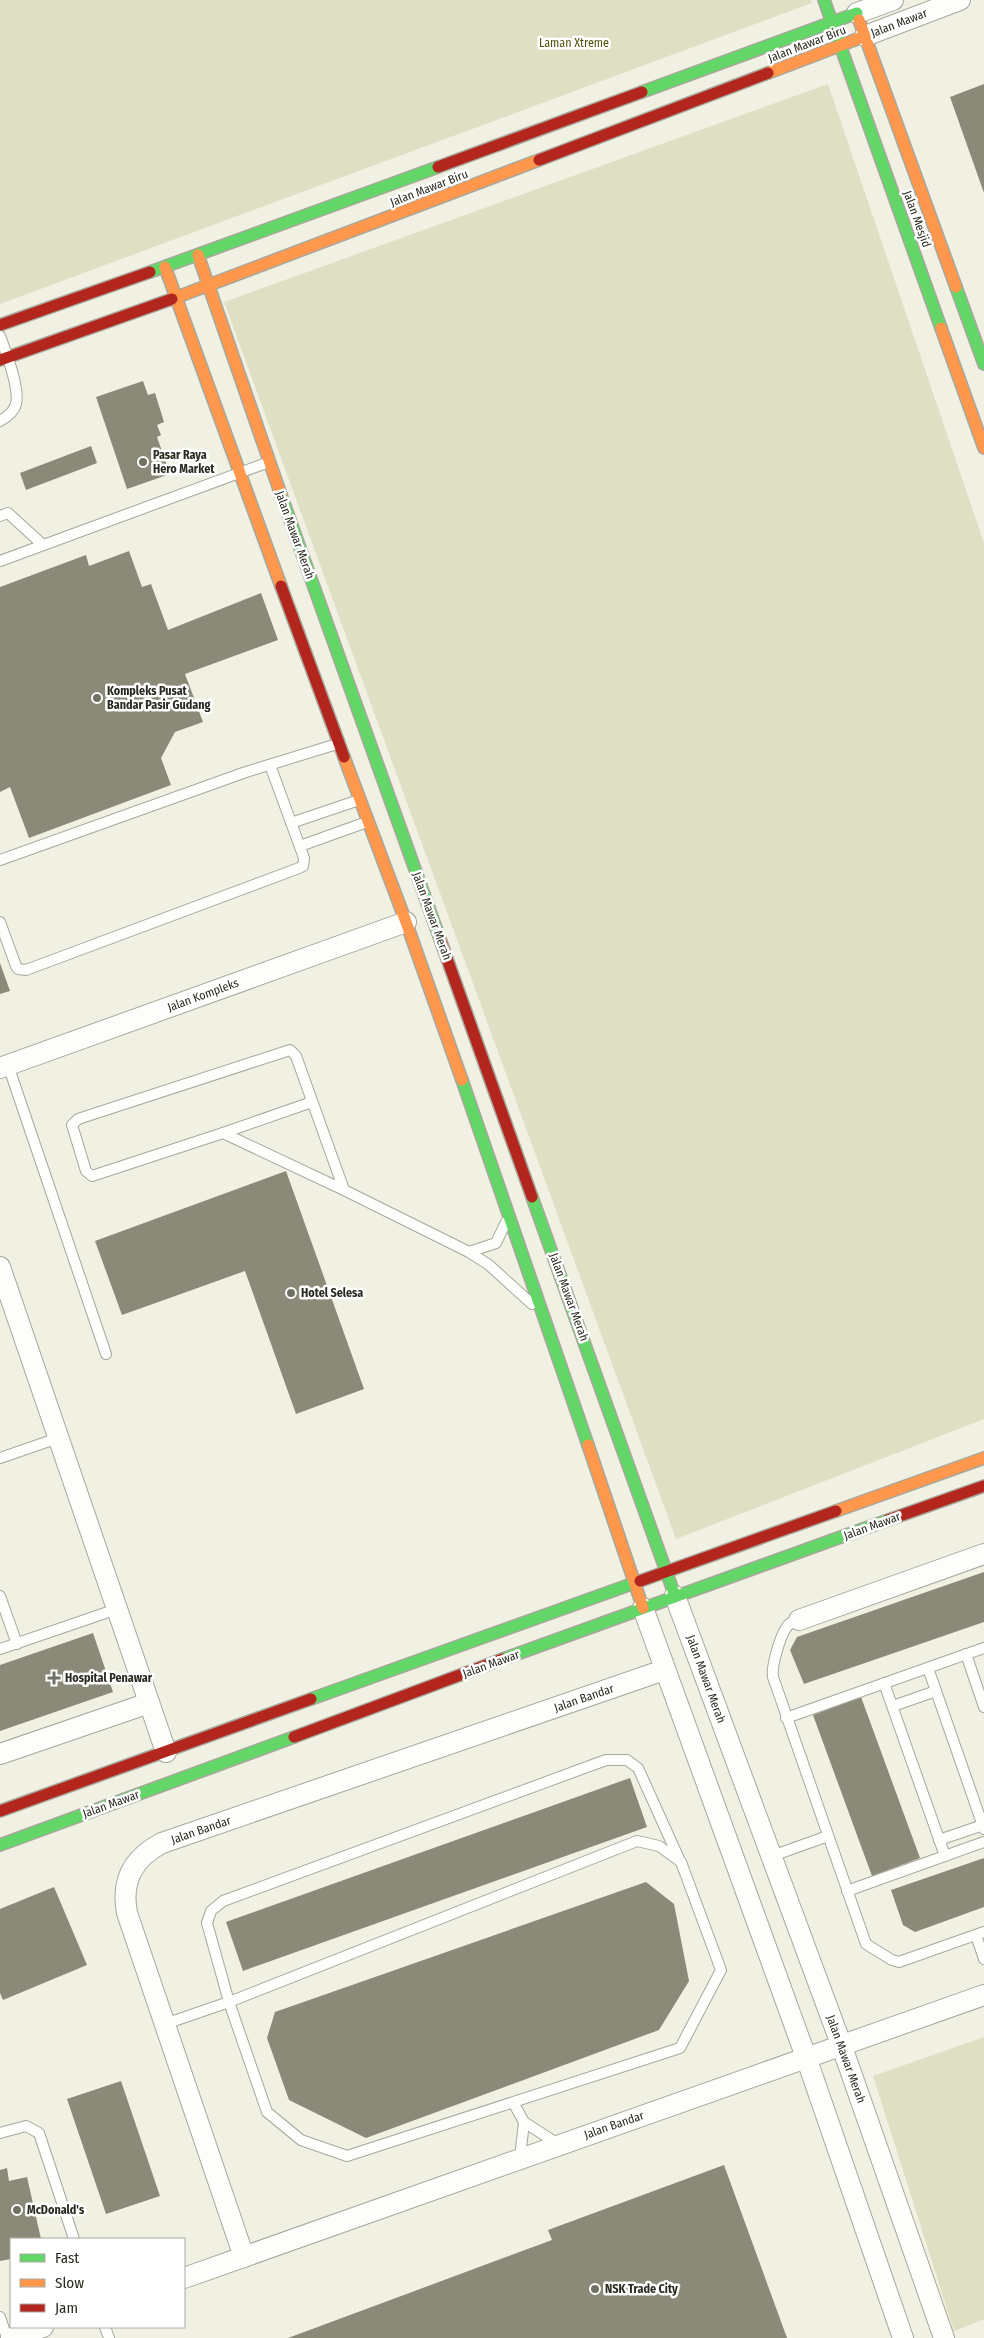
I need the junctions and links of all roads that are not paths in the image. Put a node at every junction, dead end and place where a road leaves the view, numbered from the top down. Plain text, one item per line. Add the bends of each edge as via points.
1 (824, 0) edge
2 (893, 0) edge
3 (960, 0) edge
4 (855, 7) edge
5 (832, 22) junction
6 (865, 36) junction
7 (840, 46) junction
8 (198, 255) junction
9 (165, 267) junction
10 (208, 286) junction
11 (176, 298) junction
12 (0, 325) edge
13 (0, 336) edge
14 (4, 359) edge
15 (984, 364) edge
16 (0, 421) edge
17 (984, 448) edge
18 (269, 462) junction
19 (240, 473) junction
20 (0, 516) edge
21 (44, 545) junction
22 (0, 561) edge
23 (338, 744) junction
24 (270, 765) junction
25 (373, 795) junction
26 (381, 817) junction
27 (291, 823) junction
28 (300, 846) junction
29 (0, 860) edge
30 (0, 922) edge
31 (406, 922) junction
32 (4, 1066) edge
33 (312, 1102) junction
34 (222, 1133) junction
35 (344, 1190) junction
36 (508, 1216) junction
37 (469, 1252) junction
38 (0, 1267) edge
39 (545, 1317) junction
40 (106, 1354) dead end
41 (58, 1438) junction
42 (0, 1458) edge
43 (984, 1458) edge
44 (984, 1486) edge
45 (984, 1554) edge
46 (668, 1572) junction
47 (634, 1584) junction
48 (0, 1596) edge
49 (675, 1596) junction
50 (643, 1608) junction
51 (117, 1609) junction
52 (799, 1620) joint
53 (17, 1644) junction
54 (984, 1648) edge
55 (0, 1649) edge
56 (966, 1654) junction
57 (928, 1668) junction
58 (664, 1670) junction
59 (884, 1683) junction
60 (936, 1691) junction
61 (149, 1703) junction
62 (893, 1706) junction
63 (984, 1707) edge
64 (786, 1718) junction
65 (166, 1752) junction
66 (0, 1754) edge
67 (0, 1811) edge
68 (983, 1827) edge
69 (828, 1836) junction
70 (939, 1840) junction
71 (984, 1842) edge
72 (0, 1845) edge
73 (772, 1856) junction
74 (944, 1856) junction
75 (681, 1862) junction
76 (847, 1891) junction
77 (980, 1934) edge
78 (984, 1959) edge
79 (984, 1995) edge
80 (229, 2002) junction
81 (165, 2024) junction
82 (841, 2044) junction
83 (806, 2057) junction
84 (514, 2104) junction
85 (524, 2122) junction
86 (0, 2133) edge
87 (558, 2144) junction
88 (520, 2157) junction
89 (74, 2238) edge
90 (244, 2257) junction
91 (185, 2278) edge
92 (0, 2317) edge
93 (40, 2328) edge
94 (7, 2338) edge
95 (11, 2338) edge
96 (903, 2338) edge
97 (944, 2338) edge

1 - 5 street, Jalan Mesjid
2 - 4 street, Jalan Mawar
3 - 6 street, Jalan Mawar
4 - 5 street, Jalan Mawar Biru
4 - 6 street, Jalan Mesjid
5 - 7 street, Jalan Mesjid
5 - 8 street, Jalan Mawar Biru
6 - 7 street, Jalan Mawar Biru
6 - 15 street, Jalan Mesjid
7 - 10 street, Jalan Mawar Biru
7 - 17 street, Jalan Mesjid
8 - 9 street, Jalan Mawar Biru
8 - 10 street, Jalan Mawar Merah
9 - 11 street, Jalan Mawar Merah
9 - 12 street, Jalan Mawar Biru
10 - 11 street, Jalan Mawar Biru
10 - 18 street, Jalan Mawar Merah
11 - 14 street, Jalan Mawar Biru
11 - 19 street, Jalan Mawar Merah
13 - 14 lane
14 - 16 lane via 16,394 16,405
18 - 19 lane
18 - 25 street, Jalan Mawar Merah
19 - 21 lane
19 - 23 street, Jalan Mawar Merah
20 - 21 lane via 8,513
21 - 22 lane
23 - 24 lane
23 - 25 street, Jalan Mawar Merah
24 - 27 lane
24 - 29 lane
25 - 26 street, Jalan Mawar Merah
25 - 26 street, Jalan Mawar Merah
25 - 27 lane
26 - 28 lane
26 - 31 street, Jalan Mawar Merah
26 - 46 street, Jalan Mawar Merah
27 - 28 lane
28 - 30 lane via 304,862 299,868 26,970 16,966
31 - 32 street, Jalan Kompleks
31 - 36 street, Jalan Mawar Merah
32 - 40 lane
33 - 34 lane
33 - 34 lane via 296,1056 290,1050 78,1119 72,1125 86,1171 92,1176
33 - 35 lane
34 - 35 lane
35 - 37 lane
36 - 37 lane via 496,1243
36 - 39 street, Jalan Mawar Merah
37 - 39 lane via 506,1280
38 - 41 street
39 - 47 street, Jalan Mawar Merah
41 - 42 lane
41 - 51 street
43 - 46 street, Jalan Mawar
44 - 49 street, Jalan Mawar
45 - 52 street
46 - 47 street, Jalan Mawar
46 - 49 street, Jalan Mawar Merah
47 - 50 street, Jalan Mawar Merah
47 - 65 street, Jalan Mawar
48 - 53 lane
49 - 50 street, Jalan Mawar
49 - 73 street, Jalan Mawar Merah
50 - 58 street, Jalan Mawar Merah
50 - 72 street, Jalan Mawar
51 - 53 lane
51 - 61 street
52 - 64 lane via 784,1630 772,1669
53 - 55 lane
54 - 56 lane
56 - 57 lane
56 - 63 lane
57 - 59 lane
57 - 60 lane
58 - 81 street, Jalan Bandar via 149,1850 130,1871 125,1899
58 - 83 street, Jalan Mawar Merah
59 - 62 lane
59 - 64 lane
60 - 62 lane
60 - 68 lane
61 - 65 street
61 - 66 street
62 - 70 lane
64 - 69 lane
65 - 67 street, Jalan Mawar
68 - 70 lane
69 - 73 lane
69 - 76 lane
70 - 74 lane
71 - 74 lane
73 - 82 street, Jalan Mawar Merah
74 - 76 lane
75 - 80 lane via 659,1846 637,1841
75 - 80 lane via 638,1768 628,1760 606,1760 223,1901 211,1911 207,1923
75 - 84 lane via 721,1970 680,2048
76 - 77 lane via 866,1944 895,1962
77 - 78 lane
79 - 82 street, Jalan Bandar
80 - 81 lane
80 - 84 lane via 267,2112 301,2140 347,2156
81 - 90 street, Jalan Bandar
82 - 83 street, Jalan Bandar
82 - 97 street, Jalan Mawar Merah
83 - 87 street, Jalan Bandar
83 - 96 street, Jalan Mawar Merah
84 - 85 lane
85 - 87 lane
85 - 88 lane
86 - 89 lane via 26,2126 39,2133
87 - 88 street, Jalan Bandar
88 - 90 street, Jalan Bandar
90 - 91 street, Jalan Bandar
92 - 94 lane
93 - 95 street

